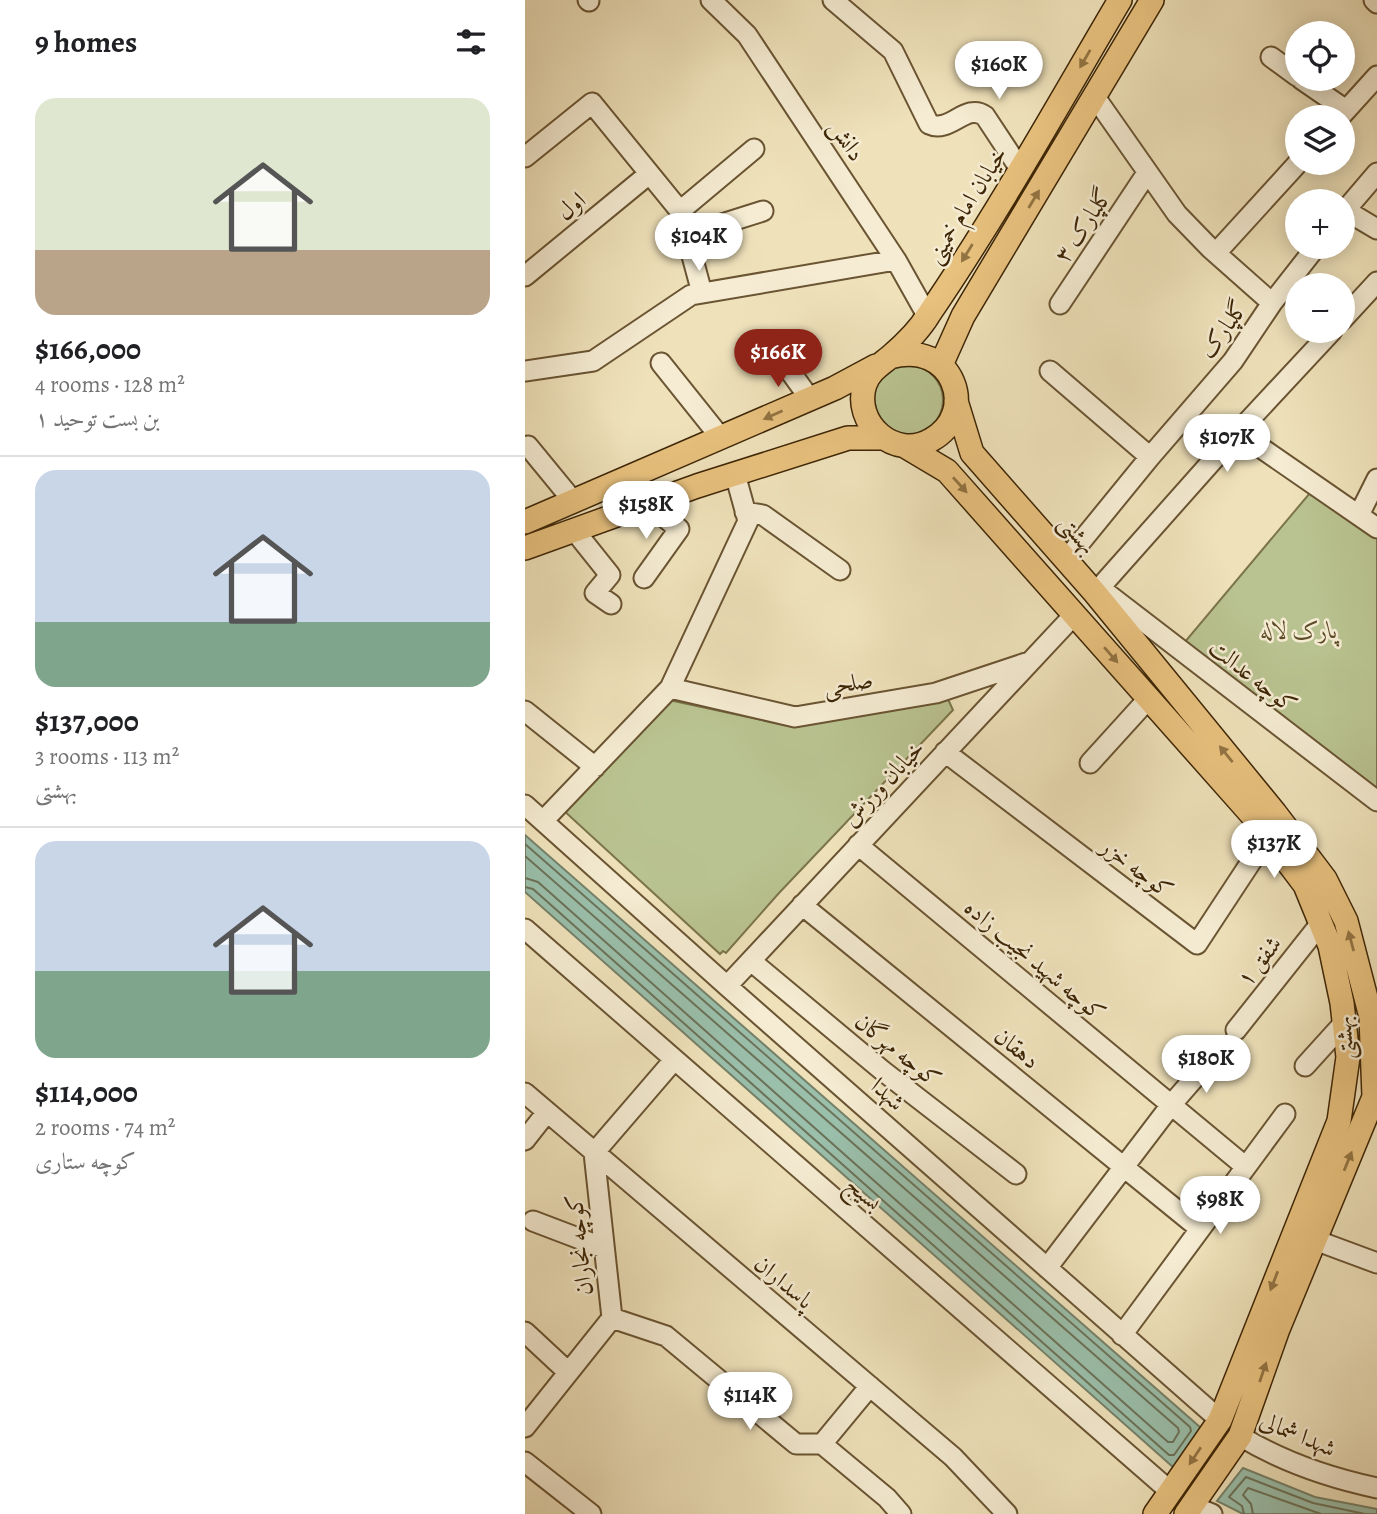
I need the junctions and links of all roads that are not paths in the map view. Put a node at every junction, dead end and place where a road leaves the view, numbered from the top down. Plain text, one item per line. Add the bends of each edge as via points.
1 (712, 0) edge
2 (833, 0) edge
3 (1120, 0) edge
4 (1152, 0) edge
5 (1271, 57) dead end
6 (1285, 67) edge
7 (1377, 76) edge
8 (1316, 91) edge
9 (1095, 97) junction
10 (1332, 105) edge
11 (1351, 105) edge
12 (754, 149) dead end
13 (525, 157) edge
14 (1020, 169) junction
15 (1147, 173) junction
16 (1377, 173) edge
17 (649, 174) junction
18 (1287, 175) edge
19 (1355, 199) edge
20 (681, 211) junction
21 (764, 211) dead end
22 (1355, 218) edge
23 (1377, 229) edge
24 (687, 235) junction
25 (1216, 253) junction
26 (1307, 259) edge
27 (896, 260) junction
28 (525, 276) edge
29 (1377, 282) edge
30 (702, 293) junction
31 (1272, 303) junction
32 (1060, 304) dead end
33 (1355, 306) edge
34 (927, 317) junction
35 (1321, 343) edge
36 (779, 356) dead end
37 (884, 361) junction
38 (661, 363) dead end
39 (941, 365) junction
40 (525, 371) edge
41 (1050, 371) dead end
42 (810, 399) junction
43 (956, 401) junction
44 (1238, 432) junction
45 (721, 438) junction
46 (894, 442) junction
47 (528, 446) dead end
48 (1150, 457) junction
49 (735, 474) junction
50 (1377, 479) edge
51 (574, 502) junction
52 (648, 504) junction
53 (745, 512) junction
54 (1361, 512) dead end
55 (525, 523) edge
56 (1377, 528) edge
57 (574, 530) junction
58 (525, 548) edge
59 (1066, 561) junction
60 (840, 570) dead end
61 (644, 578) dead end
62 (1097, 591) junction
63 (611, 604) dead end
64 (1075, 614) junction
65 (1031, 661) junction
66 (670, 688) junction
67 (1149, 698) junction
68 (525, 711) edge
69 (945, 752) junction
70 (1090, 763) dead end
71 (595, 766) junction
72 (1377, 802) edge
73 (525, 805) edge
74 (543, 821) junction
75 (1268, 835) junction
76 (858, 845) junction
77 (802, 905) junction
78 (1321, 923) junction
79 (526, 932) edge
80 (751, 961) junction
81 (727, 986) junction
82 (1373, 995) edge
83 (1345, 1023) junction
84 (1236, 1030) dead end
85 (1212, 1059) dead end
86 (674, 1060) junction
87 (1305, 1066) dead end
88 (525, 1093) edge
89 (1376, 1095) edge
90 (1171, 1105) junction
91 (547, 1112) junction
92 (1285, 1114) dead end
93 (525, 1140) edge
94 (594, 1153) junction
95 (1124, 1167) junction
96 (1246, 1167) junction
97 (1016, 1174) dead end
98 (533, 1221) dead end
99 (1200, 1229) junction
100 (1315, 1240) junction
101 (604, 1248) junction
102 (1377, 1263) edge
103 (1047, 1268) junction
104 (612, 1318) junction
105 (525, 1332) edge
106 (1122, 1335) junction
107 (568, 1372) junction
108 (870, 1386) junction
109 (1220, 1420) junction
110 (525, 1427) edge
111 (1240, 1436) junction
112 (822, 1444) junction
113 (525, 1462) edge
114 (1377, 1488) edge
115 (1171, 1493) junction
116 (1197, 1511) edge
117 (591, 1514) edge
118 (901, 1514) edge
119 (1007, 1514) edge
120 (1155, 1514) edge

1 - 27 street, دانش via 747,34
2 - 14 street via 893,51 929,124 943,127 972,111 979,112
3 -> 14 main road, خیابان امام خمینی
4 - 9 main road
5 - 6 street
7 - 11 street
8 - 10 street
9 - 15 street, گلپارک
39 -> 9 main road via 963,316
12 - 20 street
13 - 17 street via 592,103
14 -> 34 main road, خیابان امام خمینی
15 - 25 street, گلپارک via 1177,214
15 - 32 street, گلپارک ۳
16 - 19 street
17 - 20 street
17 - 28 street, اول
18 - 25 street
20 - 24 street
21 - 24 street
22 - 23 street
24 - 30 street
25 - 31 street, گلپارک
26 - 31 street
27 - 30 street
27 - 34 street, دانش
29 - 33 street
30 - 40 street via 691,295 593,361
31 - 48 street, گلپارک via 1233,361
34 - 37 main road, خیابان امام خمینی
35 - 44 street
36 - 42 street
37 - 39 main road via 916,353
37 - 42 main road, خیابان امام خمینی
37 - 46 main road via 870,374 863,397 867,420
38 - 45 street
39 - 43 main road via 954,387
41 - 48 street
42 -> 45 main road, خیابان امام خمینی
43 - 46 main road via 940,435 917,446
43 - 59 main road, بهشتی via 972,453
44 - 56 street
44 - 62 street
45 - 51 main road, خیابان امام خمینی
46 - 49 main road via 848,438
46 -> 64 main road, بهشتی via 947,471
47 - 51 street
48 - 59 street, گلپارک
49 - 52 main road
49 - 53 street
50 - 54 street
51 - 55 main road, خیابان امام خمینی
52 - 57 main road
52 - 61 street via 679,529
53 - 60 street via 763,515
53 - 66 street via 748,521
57 - 58 main road
57 - 63 street via 610,575 596,593
59 - 62 main road, بهشتی
62 - 64 main road
62 - 72 street, کوچه عدالت
82 -> 62 main road, بهشتی via 1325,879
64 - 65 street, خیابان ورزش
64 -> 67 main road, بهشتی
65 - 66 street, صلحی via 936,693 795,717
65 - 69 street, خیابان ورزش
66 - 71 street
67 - 70 street
67 - 75 main road, بهشتی
68 - 71 street
69 - 75 street, کوچه خزر via 1197,944
69 - 76 street, خیابان ورزش
71 - 74 street
73 - 74 street, شهدا
74 - 81 street, شهدا
75 - 78 main road, بهشتی via 1305,885
76 - 77 street, خیابان ورزش
76 - 90 street, کوچه شهید نجیب زاده
77 - 80 street, خیابان ورزش
77 - 95 street, دهقان
78 - 83 main road, بهشتی
78 - 84 street, شفق ۱
79 - 86 street, بسیج
80 - 81 street, خیابان ورزش
80 - 97 street, کوچه مهرگان
81 - 103 street, شهدا
82 - 89 main road, بهشتی
83 - 87 street
83 -> 109 main road, بهشتی via 1348,1057 1339,1121
85 - 90 street
86 - 94 street
86 - 115 street, بسیج
88 - 91 street, پاسداران
100 -> 89 main road, بهشتی
90 - 95 street
90 - 96 street, کوچه شهید نجیب زاده
91 - 93 street
91 - 94 street, پاسداران
92 - 96 street
94 - 101 street, کوچه نجاران
94 - 108 street, پاسداران
95 - 99 street, دهقان
95 - 103 street
96 - 99 street
98 - 101 street
99 - 106 street
100 - 102 street
111 -> 100 main road, بهشتی
101 - 104 street, کوچه نجاران
103 - 106 street, شهدا
104 - 107 street, کوچه نجاران
104 - 112 street via 666,1336 796,1444
105 - 107 street
106 - 109 street, شهدا
107 - 110 street, کوچه نجاران
108 - 112 street
108 - 119 street, پاسداران via 953,1457
109 - 111 main road
109 -> 115 main road, بهشتی
111 - 114 street, شهدا شمالی via 1270,1454
111 - 116 main road, بهشتی
112 - 118 street
113 - 117 street
115 - 116 main road
115 - 120 main road, بهشتی

